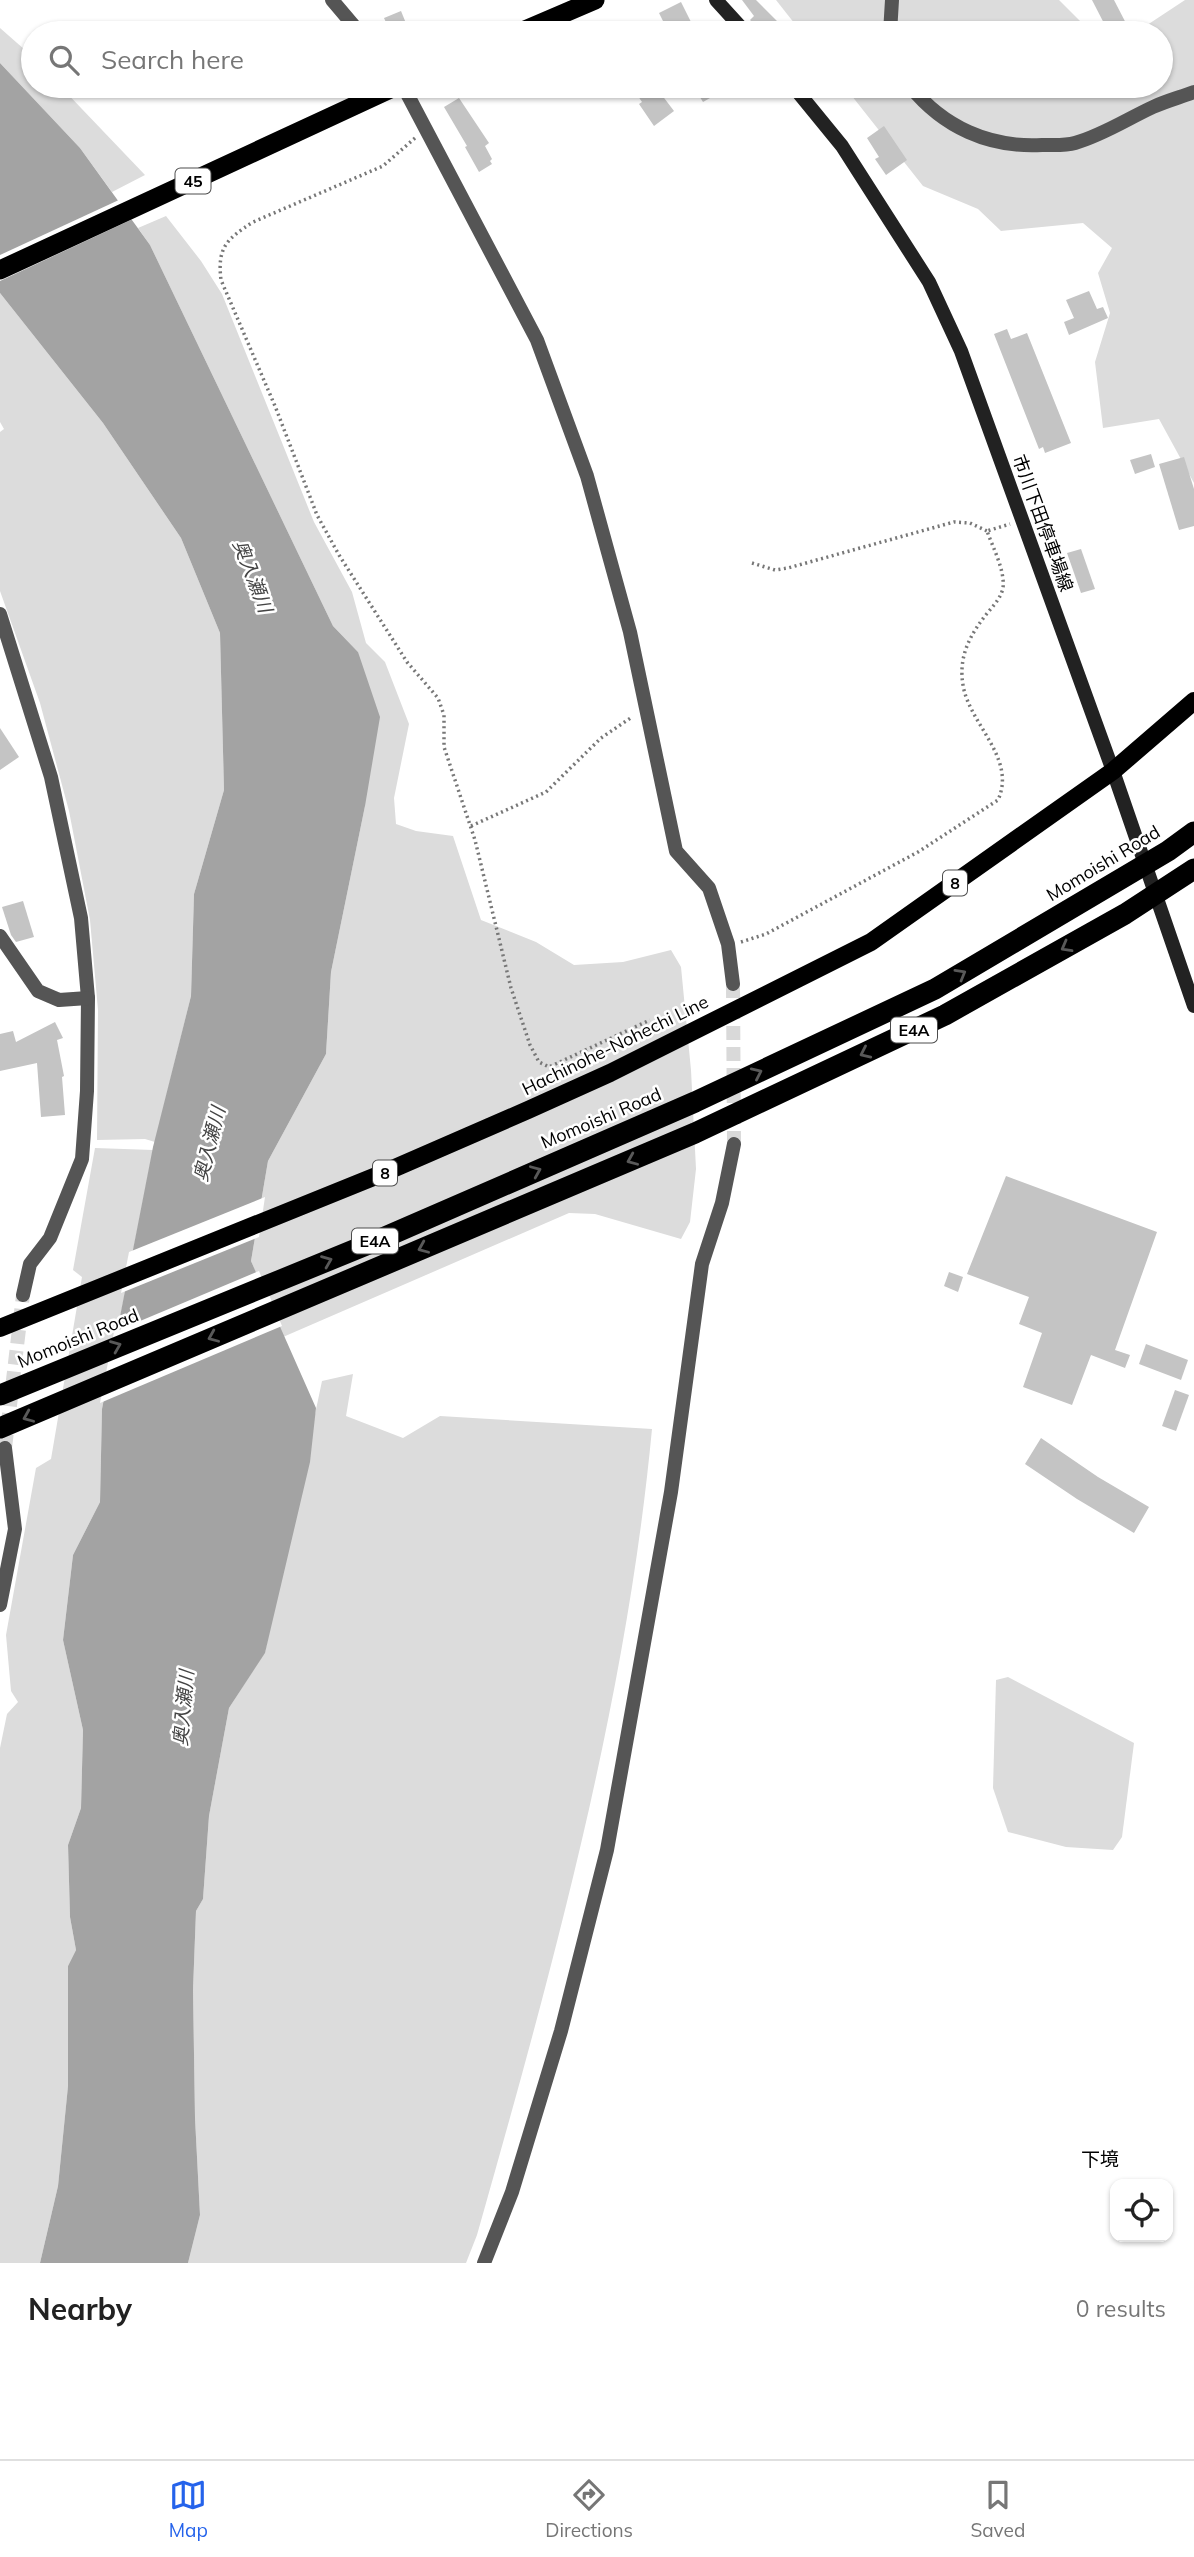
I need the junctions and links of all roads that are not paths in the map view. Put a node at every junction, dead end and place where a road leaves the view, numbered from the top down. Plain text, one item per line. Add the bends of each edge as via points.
1 (332, 0) edge
2 (595, 0) edge
3 (716, 0) edge
4 (892, 0) edge
5 (350, 21) edge
6 (546, 21) edge
7 (735, 21) edge
8 (891, 21) edge
9 (1194, 92) edge
10 (373, 98) edge
11 (402, 98) edge
12 (803, 98) edge
13 (920, 98) edge
14 (0, 270) edge
15 (0, 614) edge
16 (1194, 701) edge
17 (1113, 771) junction
18 (1194, 832) edge
19 (1187, 874) edge
20 (0, 936) edge
21 (733, 984) tunnel mouth
22 (88, 998) junction
23 (1194, 1006) edge
24 (734, 1144) tunnel mouth
25 (23, 1295) tunnel mouth
26 (0, 1328) edge
27 (0, 1395) edge
28 (2, 1438) edge
29 (0, 1605) edge
30 (484, 2263) edge

1 - 5 street
2 - 6 highway
3 - 7 main road
4 - 8 street
9 - 13 street via 1073,144 1027,146 980,139
10 - 14 highway, 45
11 - 21 street via 427,131 537,340 587,477 630,632 676,851 709,888 728,944
12 - 17 main road, 市川下田停車場線 via 842,146 929,282 961,351
15 - 22 street via 51,777 81,918
16 - 17 main road, Hachinohe-Nohechi Line / 8
17 - 23 main road, 市川下田停車場線
17 - 26 main road, Hachinohe-Nohechi Line / 8 via 871,942 695,1031 394,1169
27 -> 18 highway, Momoishi Road / E4A via 376,1241 695,1102 935,989
19 -> 28 highway, E4A via 945,1015 695,1133 56,1405
20 - 22 street via 38,991 59,1000
22 - 25 street via 82,1159 50,1238 30,1264
24 - 30 street via 722,1203 702,1264 671,1492 607,1850 561,2031 512,2192
28 - 29 street via 15,1529

